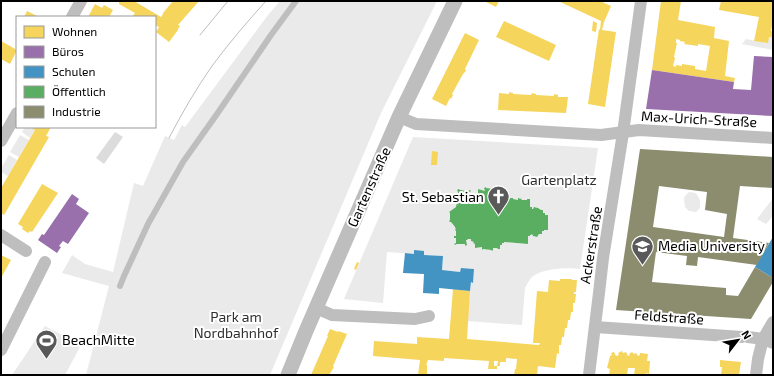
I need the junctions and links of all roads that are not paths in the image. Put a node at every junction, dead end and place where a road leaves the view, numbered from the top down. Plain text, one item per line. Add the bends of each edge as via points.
1 (81, 1) edge
2 (296, 1) edge
3 (455, 1) edge
4 (641, 1) edge
5 (73, 16) edge
6 (16, 115) edge
7 (399, 117) junction
8 (623, 132) junction
9 (773, 138) edge
10 (1, 141) edge
11 (1, 235) edge
12 (26, 251) dead end
13 (45, 262) dead end
14 (120, 286) dead end
15 (316, 308) junction
16 (429, 316) dead end
17 (773, 322) edge
18 (595, 327) junction
19 (768, 341) edge
20 (1, 350) edge
21 (288, 375) edge
22 (589, 375) edge
23 (756, 375) edge

1 - 5 street
2 - 14 lane via 183,162 148,224
3 - 7 street, Gartenstraße
4 - 8 street, Ackerstraße
6 - 10 street
7 - 8 street via 416,124 601,135
7 - 15 street, Gartenstraße
8 - 9 street, Max-Urich-Straße via 639,130
8 - 18 street, Ackerstraße
11 - 12 street
13 - 20 street
15 - 16 street via 332,315 415,319
15 - 21 street, Gartenstraße
17 - 19 street
18 - 19 street, Feldstraße via 745,337
18 - 22 street, Ackerstraße
19 - 23 street via 758,359

